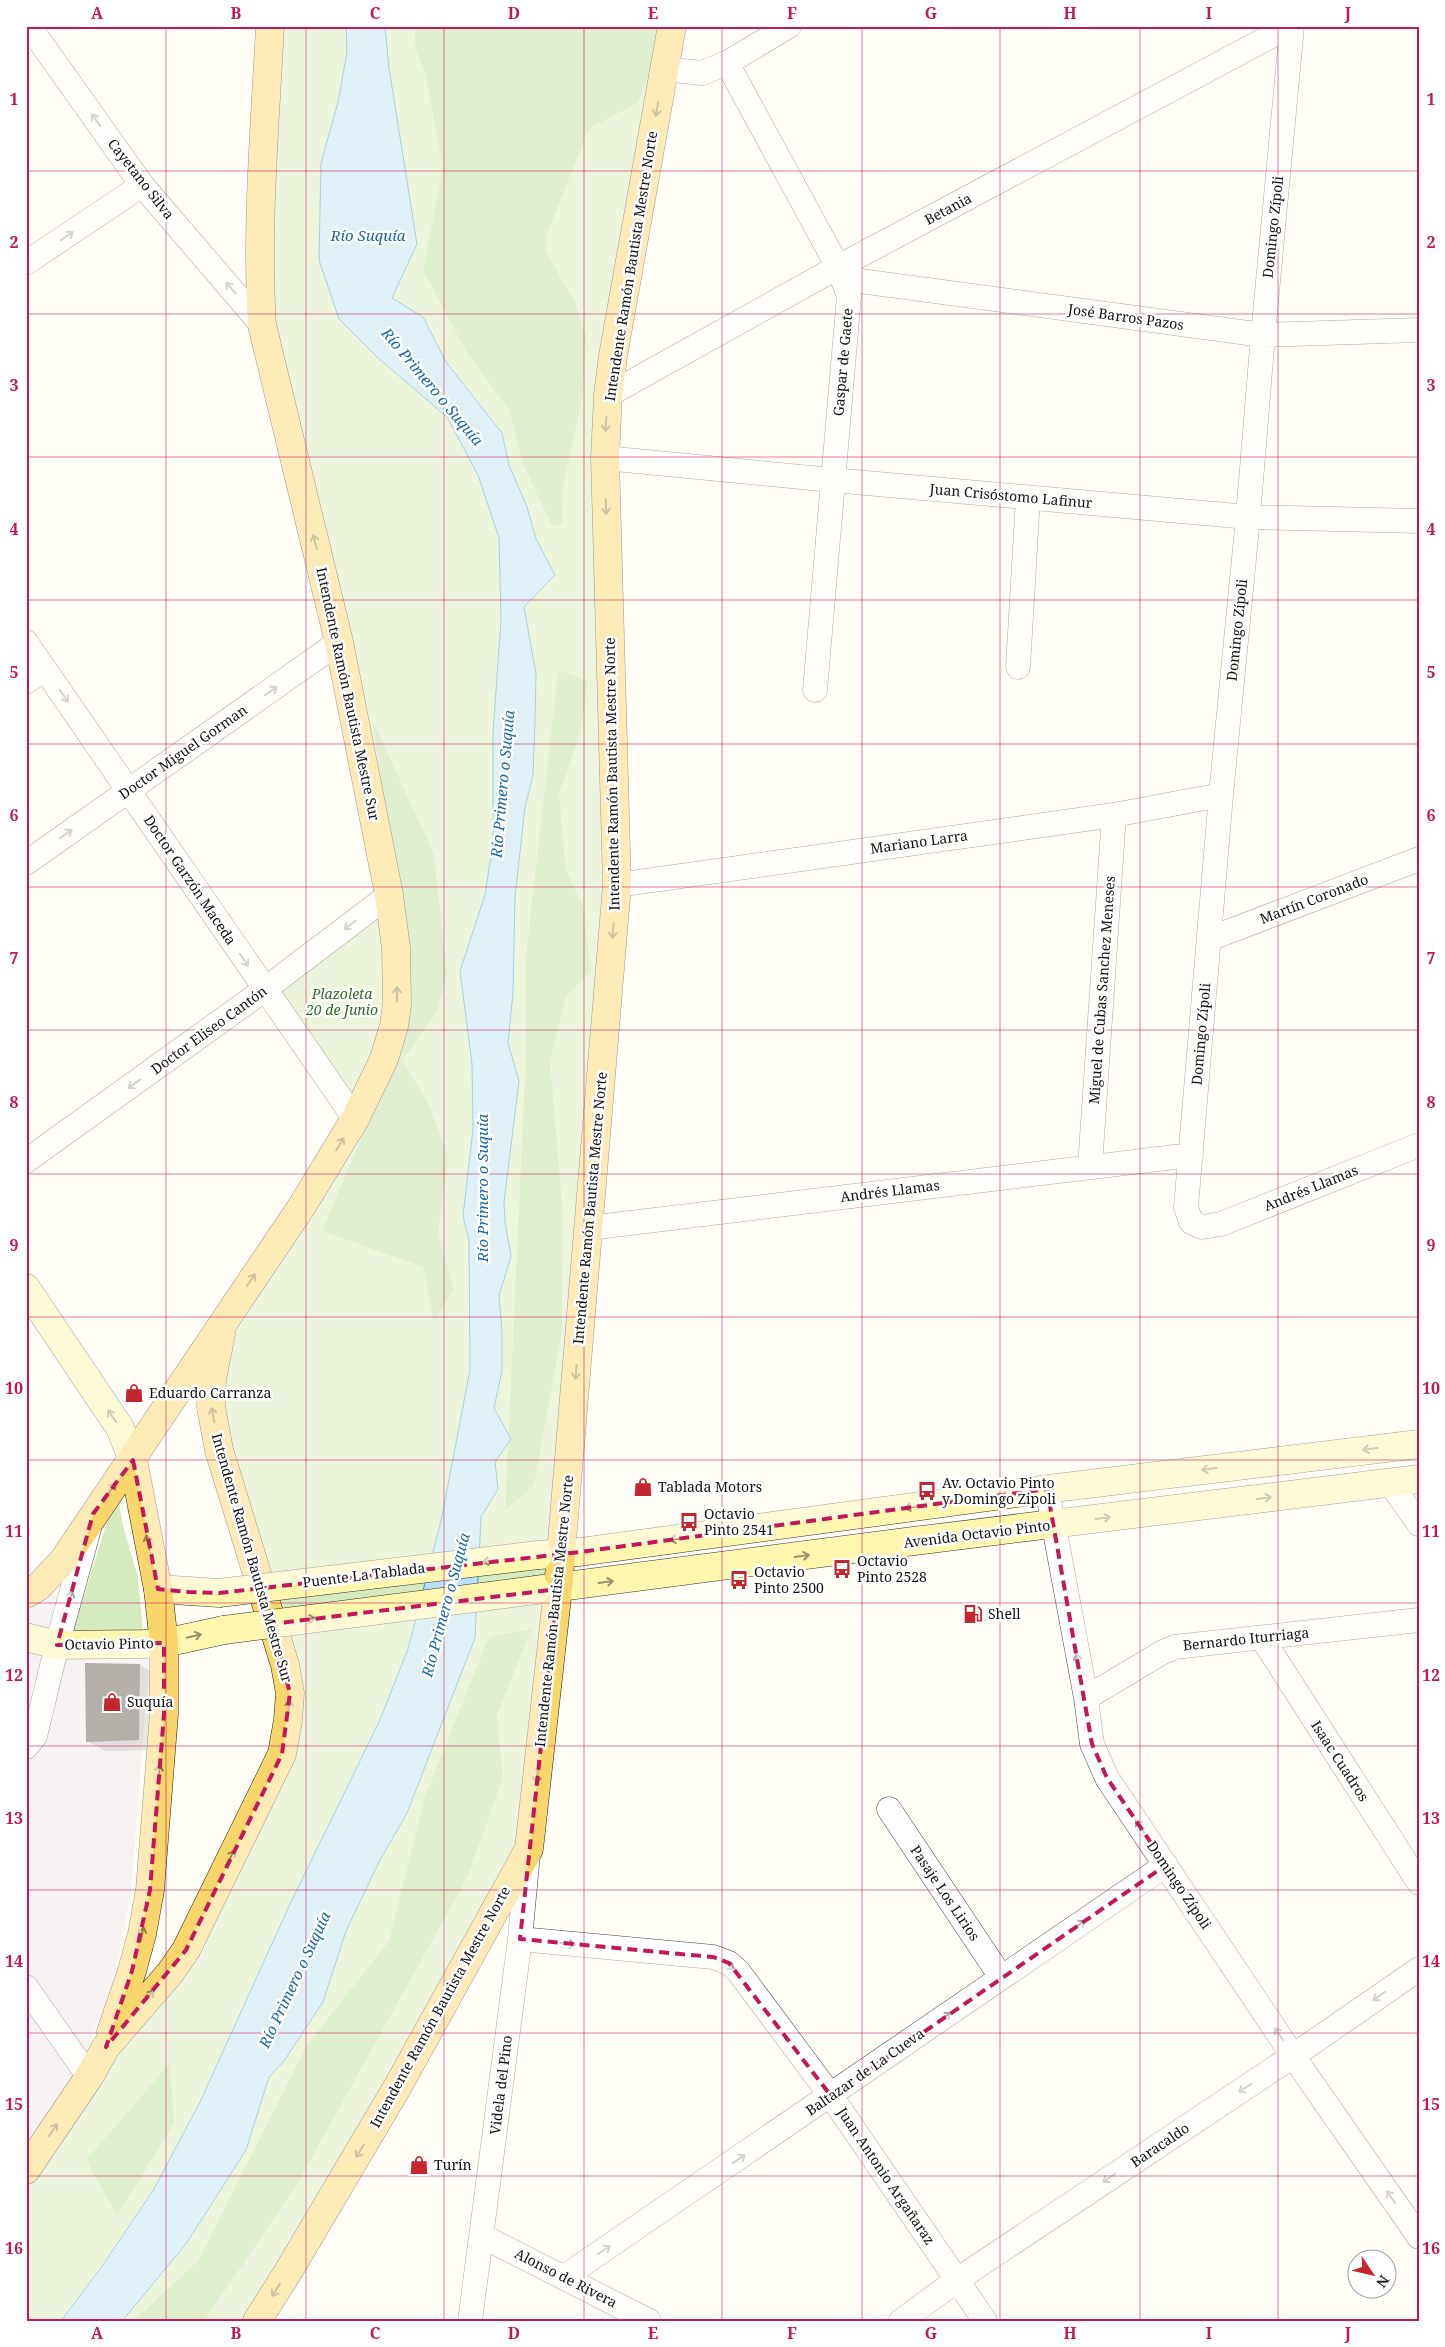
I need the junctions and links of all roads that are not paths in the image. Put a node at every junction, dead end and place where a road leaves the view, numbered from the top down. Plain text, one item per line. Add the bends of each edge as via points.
1 (270, 26) edge
2 (672, 26) edge
3 (789, 26) edge
4 (1291, 26) edge
5 (29, 28) edge
6 (727, 63) junction
7 (664, 69) junction
8 (142, 185) junction
9 (26, 263) edge
10 (838, 267) junction
11 (262, 325) junction
12 (1419, 330) edge
13 (1263, 335) junction
14 (608, 395) junction
15 (605, 458) junction
16 (832, 480) junction
17 (1028, 498) junction
18 (1248, 517) junction
19 (1419, 521) edge
20 (26, 642) edge
21 (340, 642) junction
22 (1018, 667) dead end
23 (36, 675) edge
24 (814, 690) dead end
25 (129, 790) junction
26 (1221, 795) junction
27 (1114, 815) junction
28 (1419, 859) edge
29 (26, 862) edge
30 (616, 885) junction
31 (388, 895) junction
32 (1209, 939) junction
33 (264, 990) junction
34 (355, 1119) junction
35 (1419, 1145) edge
36 (1191, 1155) junction
37 (26, 1161) edge
38 (1090, 1166) junction
39 (1202, 1227) joint
40 (589, 1228) junction
41 (26, 1288) edge
42 (224, 1320) junction
43 (1419, 1444) edge
44 (133, 1460) junction
45 (1419, 1479) edge
46 (1390, 1483) junction
47 (1047, 1489) junction
48 (94, 1514) junction
49 (1054, 1524) junction
50 (1419, 1524) edge
51 (549, 1555) junction
52 (158, 1589) junction
53 (547, 1590) junction
54 (26, 1594) edge
55 (1419, 1620) edge
56 (26, 1637) edge
57 (1262, 1638) junction
58 (164, 1643) junction
59 (57, 1645) junction
60 (1086, 1698) junction
61 (26, 1747) edge
62 (889, 1809) dead end
63 (528, 1849) junction
64 (1166, 1865) junction
65 (1419, 1884) edge
66 (520, 1939) junction
67 (1419, 1968) edge
68 (1001, 1977) junction
69 (26, 1987) edge
70 (106, 2047) junction
71 (1293, 2056) junction
72 (89, 2077) junction
73 (831, 2096) junction
74 (26, 2170) edge
75 (482, 2236) junction
76 (1419, 2237) edge
77 (564, 2277) junction
78 (957, 2280) junction
79 (256, 2321) edge
80 (470, 2321) edge
81 (649, 2321) edge
82 (901, 2321) edge
83 (985, 2321) edge

1 - 11 main road, Intendente Ramón Bautista Mestre Sur via 260,218
2 - 7 main road, Intendente Ramón Bautista Mestre Norte
3 - 6 street
4 - 10 street, Betania
4 - 13 street, Domingo Zípoli
8 -> 5 street, Cayetano Silva
6 - 7 street via 702,73
6 - 10 street, Gaspar de Gaete
7 -> 14 main road, Intendente Ramón Bautista Mestre Norte
9 -> 8 street
11 -> 8 street, Cayetano Silva
10 - 13 street, José Barros Pazos via 860,280
10 - 14 street, Betania
10 - 16 street, Gaspar de Gaete via 849,296
21 -> 11 main road, Intendente Ramón Bautista Mestre Sur
12 - 13 street, José Barros Pazos
13 - 18 street, Domingo Zípoli
14 -> 15 main road, Intendente Ramón Bautista Mestre Norte
15 - 16 street, Juan Crisóstomo Lafinur
15 -> 30 main road, Intendente Ramón Bautista Mestre Norte
16 - 17 street, Juan Crisóstomo Lafinur
16 - 24 street, Gaspar de Gaete
17 - 18 street, Juan Crisóstomo Lafinur
17 - 22 street
18 - 19 street, Juan Crisóstomo Lafinur
18 - 26 street, Domingo Zípoli
20 - 23 street, Doctor Garzón Maceda
25 -> 21 street, Doctor Miguel Gorman
21 - 31 main road, Intendente Ramón Bautista Mestre Sur
23 -> 25 street, Doctor Garzón Maceda
29 -> 25 street, Doctor Miguel Gorman
25 -> 33 street, Doctor Garzón Maceda
26 - 27 street, Mariano Larra
26 - 32 street, Domingo Zípoli
27 - 30 street, Mariano Larra
27 - 38 street, Miguel de Cubas Sanchez Meneses
28 - 32 street, Martín Coronado
30 -> 40 main road, Intendente Ramón Bautista Mestre Norte
31 -> 33 street, Doctor Eliseo Cantón
34 -> 31 main road, Intendente Ramón Bautista Mestre Sur via 384,1059 394,1026 396,948
32 - 36 street, Domingo Zípoli
33 - 34 street, Doctor Garzón Maceda
33 -> 37 street, Doctor Eliseo Cantón
42 -> 34 main road, Intendente Ramón Bautista Mestre Sur via 302,1206
35 - 39 street, Andrés Llamas via 1220,1224
36 - 38 street, Andrés Llamas
36 - 39 street, Domingo Zípoli via 1186,1208 1191,1222
38 - 40 street, Andrés Llamas
40 -> 51 main road, Intendente Ramón Bautista Mestre Norte
44 -> 41 main road via 120,1428
42 - 44 main road, Intendente Ramón Bautista Mestre Sur
70 -> 42 main road, Intendente Ramón Bautista Mestre Sur via 186,1950 282,1754 288,1720 290,1693 285,1665 219,1450 211,1407 213,1373
43 -> 47 main road
48 -> 44 main road
52 -> 44 main road, Intendente Ramón Bautista Mestre Sur
45 - 46 main road, Avenida Octavio Pinto
49 -> 46 main road, Avenida Octavio Pinto
46 - 50 street
47 - 49 street, Domingo Zípoli
47 -> 51 main road
48 - 54 main road via 63,1561 38,1587
59 -> 48 street
53 -> 49 main road, Avenida Octavio Pinto
60 -> 49 street, Domingo Zípoli
51 -> 52 main road, Puente La Tablada, bridge via 219,1592
51 - 53 main road, Intendente Ramón Bautista Mestre Norte
52 - 58 main road, Intendente Ramón Bautista Mestre Sur
58 -> 53 main road, bridge via 224,1630
53 -> 63 main road, Intendente Ramón Bautista Mestre Norte
55 - 57 street, Bernardo Iturriaga
56 - 59 main road, Octavio Pinto
57 - 60 street, Bernardo Iturriaga via 1175,1647
57 - 65 street, Isaac Cuadros
58 - 59 main road, Octavio Pinto
70 -> 58 main road, Intendente Ramón Bautista Mestre Sur via 132,1971 150,1890 164,1714
59 - 61 street via 35,1736
64 -> 60 street, Domingo Zípoli via 1098,1760 1092,1744
62 - 68 street, Pasaje Los Lirios
63 - 66 street, Videla del Pino
63 -> 79 main road, Intendente Ramón Bautista Mestre Norte via 398,2086
68 -> 64 street, Baltazar de La Cueva
71 -> 64 street, Domingo Zípoli
66 -> 73 street, Juan Antonio Argañaraz via 713,1958 729,1963
66 - 75 street, Videla del Pino
67 -> 71 street, Baracaldo
73 -> 68 street, Baltazar de La Cueva
69 - 72 street
70 - 72 main road, Intendente Ramón Bautista Mestre Sur
76 -> 71 street, Domingo Zípoli
71 -> 78 street, Baracaldo
74 -> 72 main road, Intendente Ramón Bautista Mestre Sur
77 -> 73 street, Baltazar de La Cueva
73 - 78 street, Juan Antonio Argañaraz
75 - 77 street, Alonso de Rivera
75 - 80 street, Videla del Pino
77 - 81 street, Alonso de Rivera
78 - 82 street, Baracaldo
78 - 83 street, Juan Antonio Argañaraz

